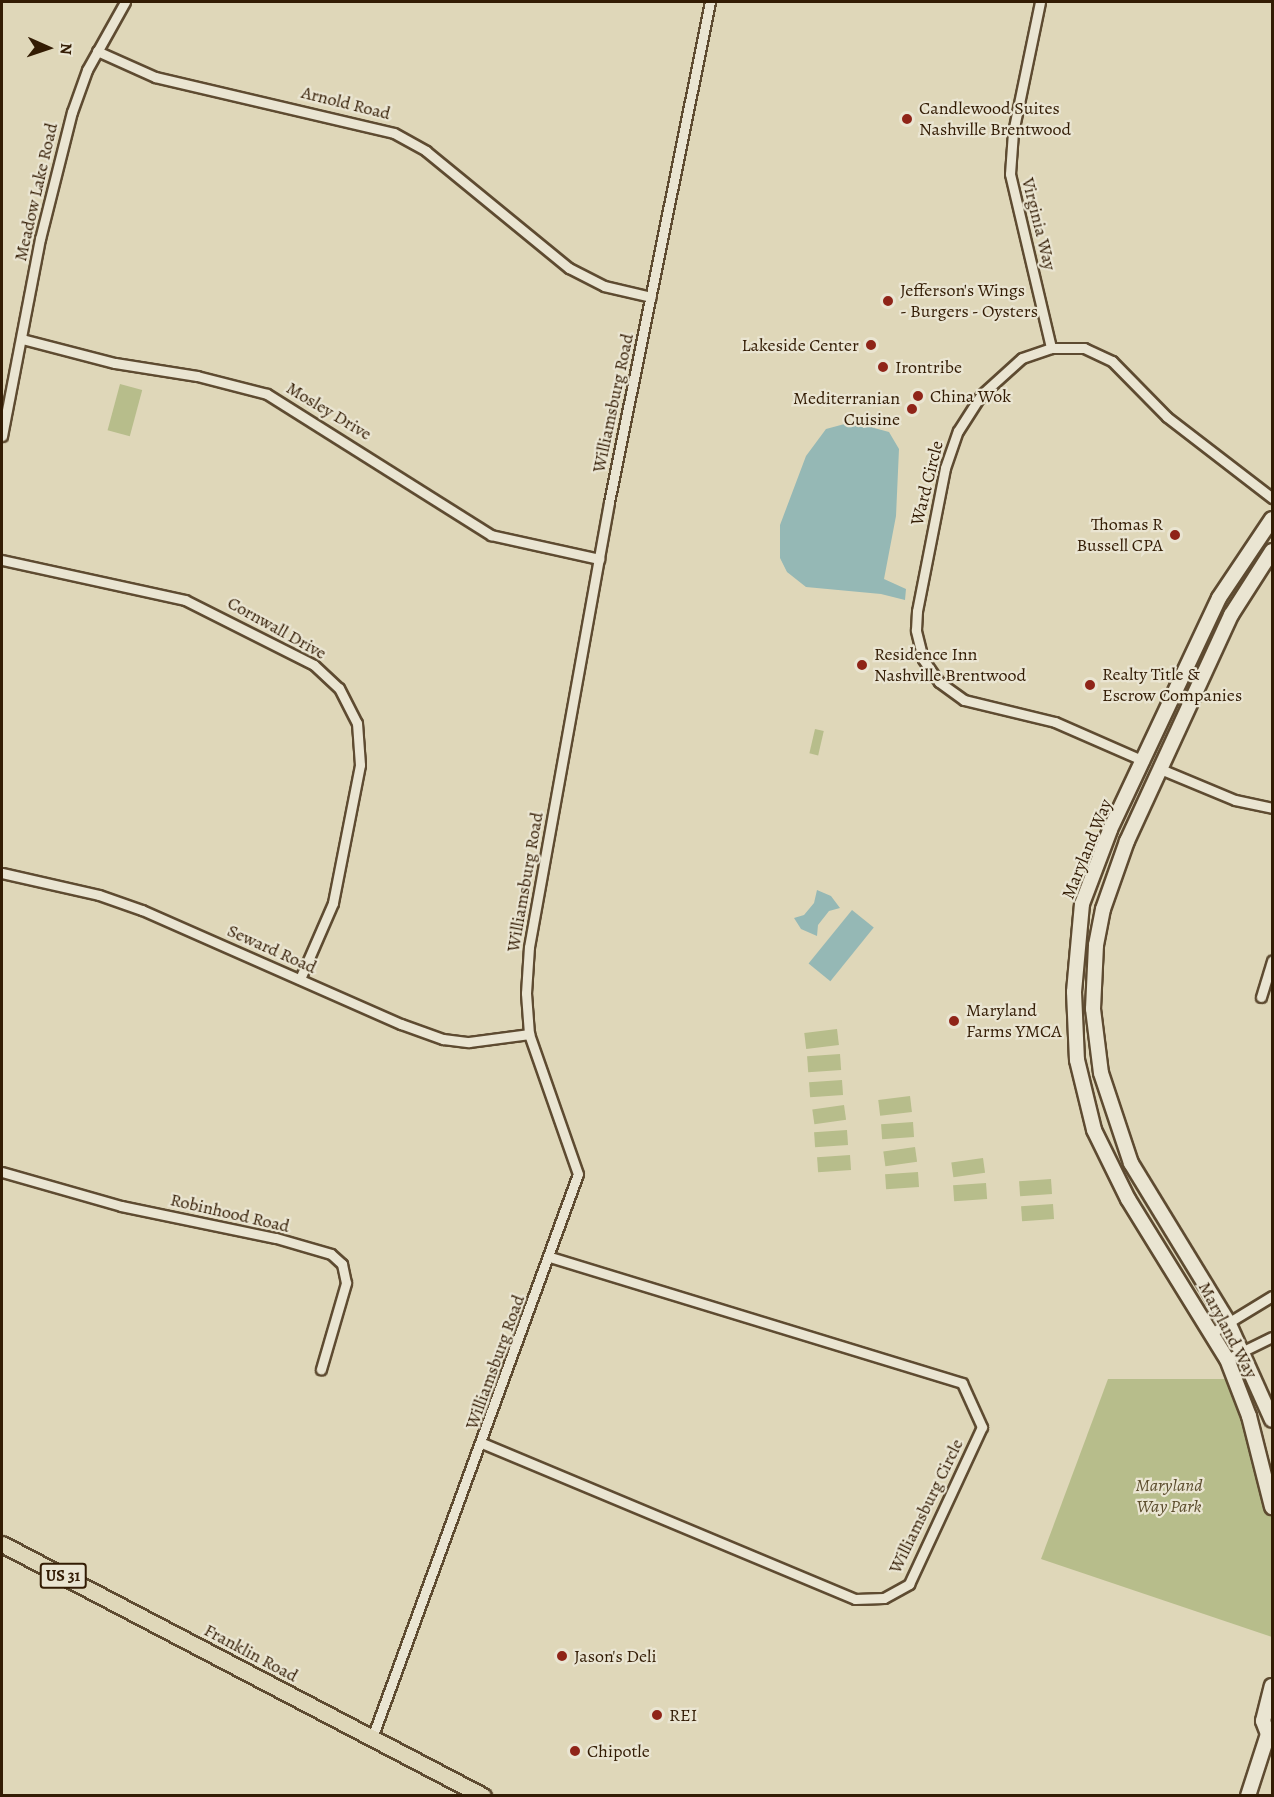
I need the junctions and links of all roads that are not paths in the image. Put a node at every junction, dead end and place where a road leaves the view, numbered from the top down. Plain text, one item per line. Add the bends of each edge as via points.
1 (125, 2) edge
2 (710, 2) edge
3 (1040, 2) edge
4 (97, 51) junction
5 (651, 297) junction
6 (21, 339) junction
7 (1051, 348) junction
8 (2, 436) edge
9 (1272, 498) edge
10 (1272, 519) edge
11 (1272, 551) edge
12 (599, 559) junction
13 (2, 560) edge
14 (1144, 761) junction
15 (1158, 768) junction
16 (1272, 808) edge
17 (2, 873) edge
18 (1082, 904) junction
19 (1103, 909) junction
20 (1272, 961) edge
21 (300, 979) junction
22 (1261, 997) dead end
23 (529, 1034) junction
24 (1108, 1098) junction
25 (1086, 1104) junction
26 (2, 1172) edge
27 (1139, 1178) junction
28 (1121, 1187) junction
29 (550, 1257) junction
30 (1272, 1296) edge
31 (1228, 1322) junction
32 (1213, 1332) junction
33 (1272, 1337) edge
34 (1243, 1350) junction
35 (1227, 1359) junction
36 (321, 1369) dead end
37 (1272, 1420) edge
38 (482, 1443) junction
39 (1272, 1507) edge
40 (2, 1544) edge
41 (1272, 1686) edge
42 (1270, 1732) edge
43 (372, 1738) junction
44 (483, 1796) edge
45 (1248, 1796) edge

1 - 4 street, Meadow Lake Road
2 - 5 street, Williamsburg Road
3 - 7 street, Virginia Way via 1013,132 1010,174
4 - 5 street, Arnold Road via 155,77 394,133 426,151 568,268 604,286
4 - 6 street, Meadow Lake Road via 72,112 58,165
5 - 12 street, Williamsburg Road
6 - 8 street, Meadow Lake Road
6 - 12 street, Mosley Drive via 267,394 491,535
7 - 9 street, Ward Circle via 1084,348 1112,361 1167,417
7 - 14 street, Ward Circle via 1022,358 998,377 976,401 958,431 945,468 922,582 916,621 918,645 933,674 964,700 1055,722
10 - 14 main road, Maryland Way via 1219,598
11 - 15 main road, Maryland Way via 1231,615
12 - 23 street, Williamsburg Road via 529,947
13 - 21 street, Cornwall Drive via 185,600 306,660 339,688 357,723 360,765 333,903
14 - 15 main road
14 - 18 main road, Maryland Way via 1110,830
15 - 16 street via 1235,800
15 - 19 main road, Maryland Way
17 - 21 street, Seward Road via 119,902
18 - 19 main road
18 - 25 main road, Maryland Way via 1075,958 1074,1026
19 - 24 main road, Maryland Way via 1096,945 1093,1009
20 - 22 street
21 - 23 street, Seward Road via 443,1039 469,1042
23 - 29 street, Williamsburg Road via 578,1174
24 - 25 main road
24 - 27 main road, Maryland Way
25 - 28 main road, Maryland Way
26 - 36 street, Robinhood Road via 121,1206 276,1238 331,1254 342,1264 346,1283
27 - 28 main road
27 - 31 main road, Maryland Way
28 - 32 main road, Maryland Way
29 - 38 street, Williamsburg Road
29 - 38 street, Williamsburg Circle via 962,1383 982,1427 909,1584 884,1598 855,1599
30 - 31 street
31 - 32 street
31 - 34 main road, Maryland Way
32 - 35 main road, Maryland Way
33 - 34 street
34 - 35 street
34 - 37 main road, Maryland Way
35 - 39 main road, Maryland Way via 1249,1416
38 - 43 street, Williamsburg Road
40 - 43 main road, Franklin Road / US 31
41 - 42 main road via 1263,1721
42 - 45 main road
43 - 44 main road, Franklin Road / US 31

